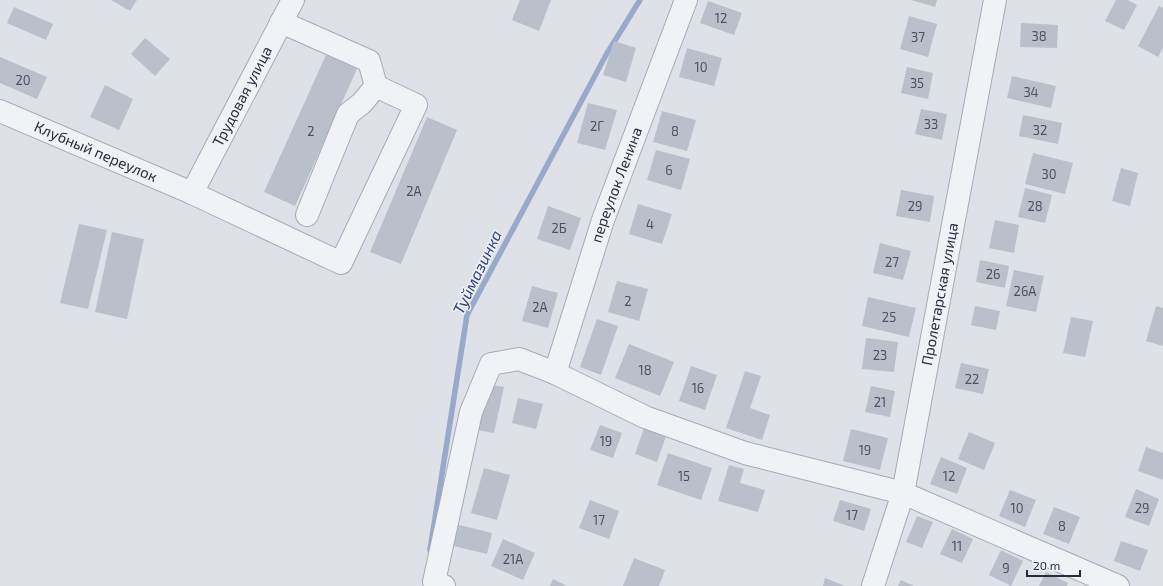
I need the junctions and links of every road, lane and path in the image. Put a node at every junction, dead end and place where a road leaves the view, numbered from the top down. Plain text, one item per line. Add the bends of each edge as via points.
1 (293, 0) edge
2 (686, 0) edge
3 (995, 0) edge
4 (281, 22) junction
5 (376, 86) junction
6 (0, 111) edge
7 (192, 193) junction
8 (307, 215) dead end
9 (555, 373) junction
10 (903, 493) junction
11 (444, 586) edge
12 (873, 586) edge
13 (1118, 586) edge

1 - 4 street, Трудовая улица
2 - 9 street, переулок Ленина via 603,220
3 - 10 street, Пролетарская улица
4 - 5 street via 369,61
4 - 7 street, Трудовая улица
5 - 7 street, Клубный переулок via 416,105 341,263
5 - 8 street via 362,103 348,114
6 - 7 street, Клубный переулок
9 - 10 street via 645,417 745,453
9 - 11 street via 519,359 491,364 471,412 434,582
10 - 12 street, Пролетарская улица
10 - 13 street

